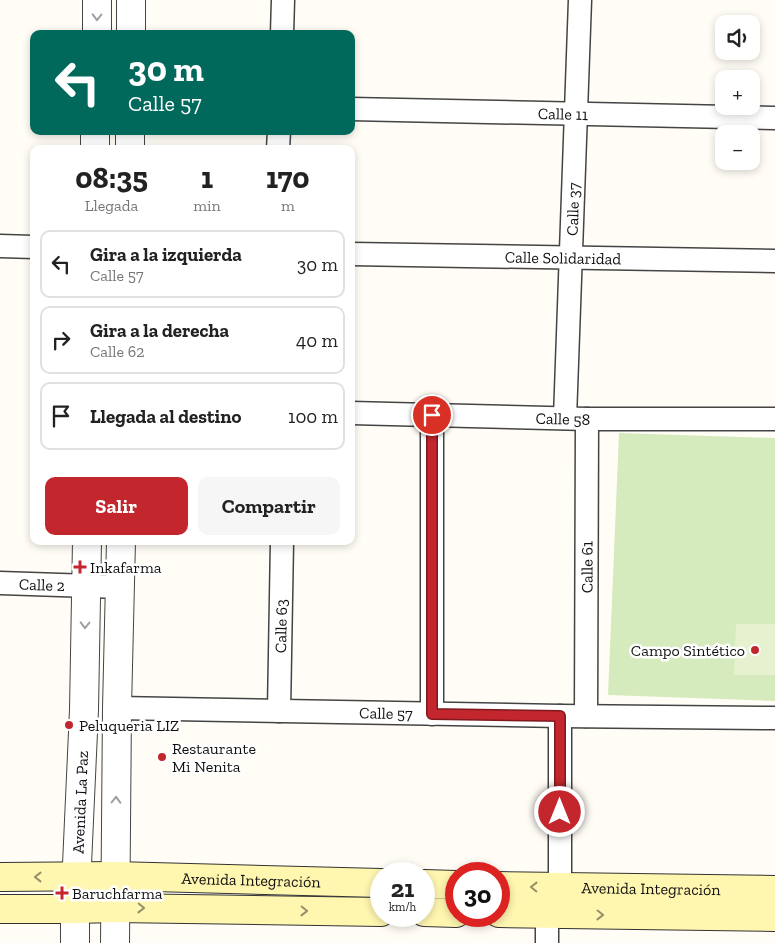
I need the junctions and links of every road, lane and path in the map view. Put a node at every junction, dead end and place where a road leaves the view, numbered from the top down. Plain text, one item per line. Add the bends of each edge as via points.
1 (97, 0) edge
2 (131, 0) edge
3 (282, 0) edge
4 (580, 0) edge
5 (97, 30) edge
6 (131, 30) edge
7 (282, 30) edge
8 (355, 109) edge
9 (576, 113) junction
10 (775, 118) edge
11 (0, 246) edge
12 (30, 247) edge
13 (355, 254) edge
14 (570, 258) junction
15 (775, 261) edge
16 (355, 413) edge
17 (432, 415) junction
18 (565, 418) junction
19 (587, 419) junction
20 (775, 419) edge
21 (87, 545) edge
22 (121, 545) edge
23 (282, 545) edge
24 (0, 583) edge
25 (86, 586) junction
26 (120, 587) junction
27 (117, 708) junction
28 (279, 711) junction
29 (432, 714) junction
30 (560, 716) junction
31 (586, 716) junction
32 (775, 718) edge
33 (115, 876) junction
34 (0, 877) edge
35 (77, 877) junction
36 (370, 883) edge
37 (510, 886) edge
38 (560, 888) junction
39 (775, 890) edge
40 (115, 908) junction
41 (0, 909) edge
42 (75, 909) junction
43 (370, 912) edge
44 (510, 913) edge
45 (547, 914) junction
46 (775, 917) edge
47 (75, 943) edge
48 (115, 943) edge
49 (546, 943) edge

1 -> 5 street
2 - 6 street
3 - 7 street
4 - 9 street, Calle 37
8 - 9 street, Calle 11
9 - 10 street, Calle 11
9 - 14 street, Calle 37
11 - 12 street
13 - 14 street, Calle Solidaridad
14 - 15 street, Calle Solidaridad
14 - 18 street, Calle 37
16 - 17 street, Calle 58
17 - 18 street, Calle 58
17 - 29 street
18 - 19 street, Calle 58
19 - 20 street, Calle 58
19 - 31 street, Calle 61
21 - 25 street, Avenida La Paz
22 - 26 street, Avenida La Paz
23 - 28 street, Calle 63
24 - 25 street, Calle 2
25 - 26 street, Calle 2
25 -> 35 street, Avenida La Paz
26 - 27 street, Avenida La Paz
27 - 28 street, Calle 57
33 -> 27 street, Avenida La Paz
28 - 29 street, Calle 57
29 - 30 street, Calle 57
30 - 31 street, Calle 57
30 - 38 street
31 - 32 street, Calle 57
33 - 35 main road, Avenida Integración
33 - 36 main road, Avenida Integración
33 - 40 street, Avenida La Paz
35 -> 34 main road, Avenida Integración
35 - 42 street, Avenida La Paz
38 -> 37 main road, Avenida Integración
38 - 39 main road, Avenida Integración
40 - 42 main road
40 -> 43 main road
40 - 48 street, Avenida La Paz
41 - 42 main road
42 - 47 street, Avenida La Paz
44 - 45 main road
45 -> 46 main road
45 - 49 street

